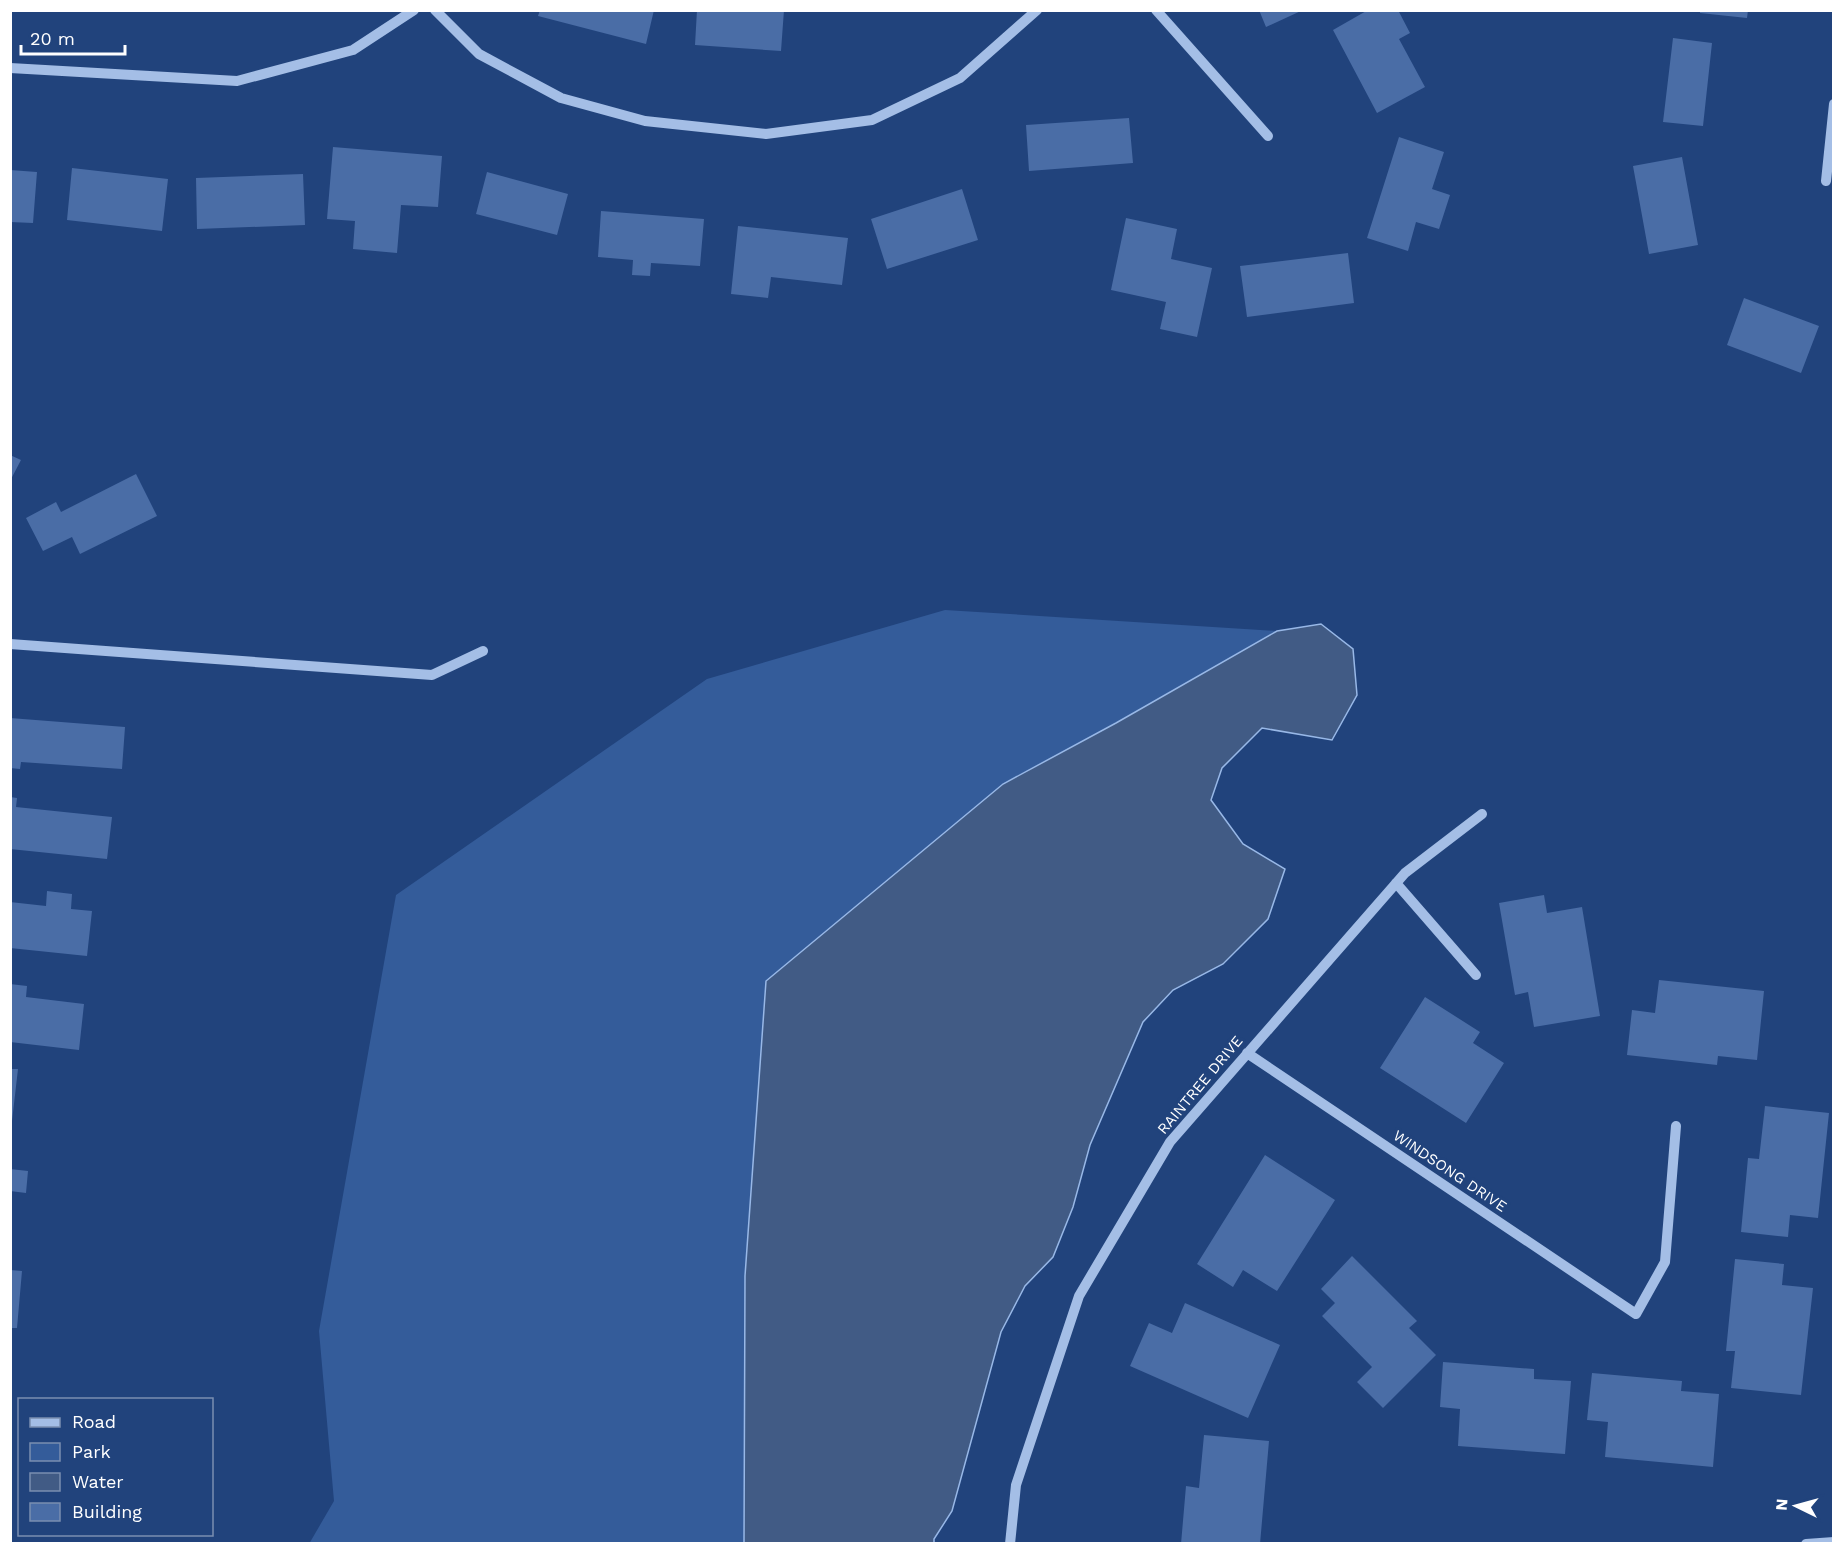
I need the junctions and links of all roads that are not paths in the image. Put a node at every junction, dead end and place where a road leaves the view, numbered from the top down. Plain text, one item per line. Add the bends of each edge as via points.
1 (414, 10) edge
2 (435, 10) edge
3 (1037, 10) edge
4 (1156, 10) edge
5 (10, 68) edge
6 (1833, 104) edge
7 (1268, 136) dead end
8 (1826, 181) dead end
9 (10, 644) edge
10 (483, 651) dead end
11 (1482, 813) dead end
12 (1396, 884) junction
13 (1476, 975) dead end
14 (1247, 1053) junction
15 (1676, 1126) dead end
16 (1833, 1542) edge
17 (1010, 1544) edge
18 (1806, 1544) edge

1 - 5 street via 353,50 237,81
2 - 3 street via 479,54 561,98 645,121 766,134 872,120 960,78
4 - 7 street
6 - 8 street
9 - 10 street via 432,675
11 - 12 street, RAINTREE DRIVE
12 - 13 street
12 - 14 street, RAINTREE DRIVE
14 - 15 street, WINDSONG DRIVE via 1636,1314 1665,1262
14 - 17 street, RAINTREE DRIVE via 1170,1142 1079,1296 1016,1485
16 - 18 street

